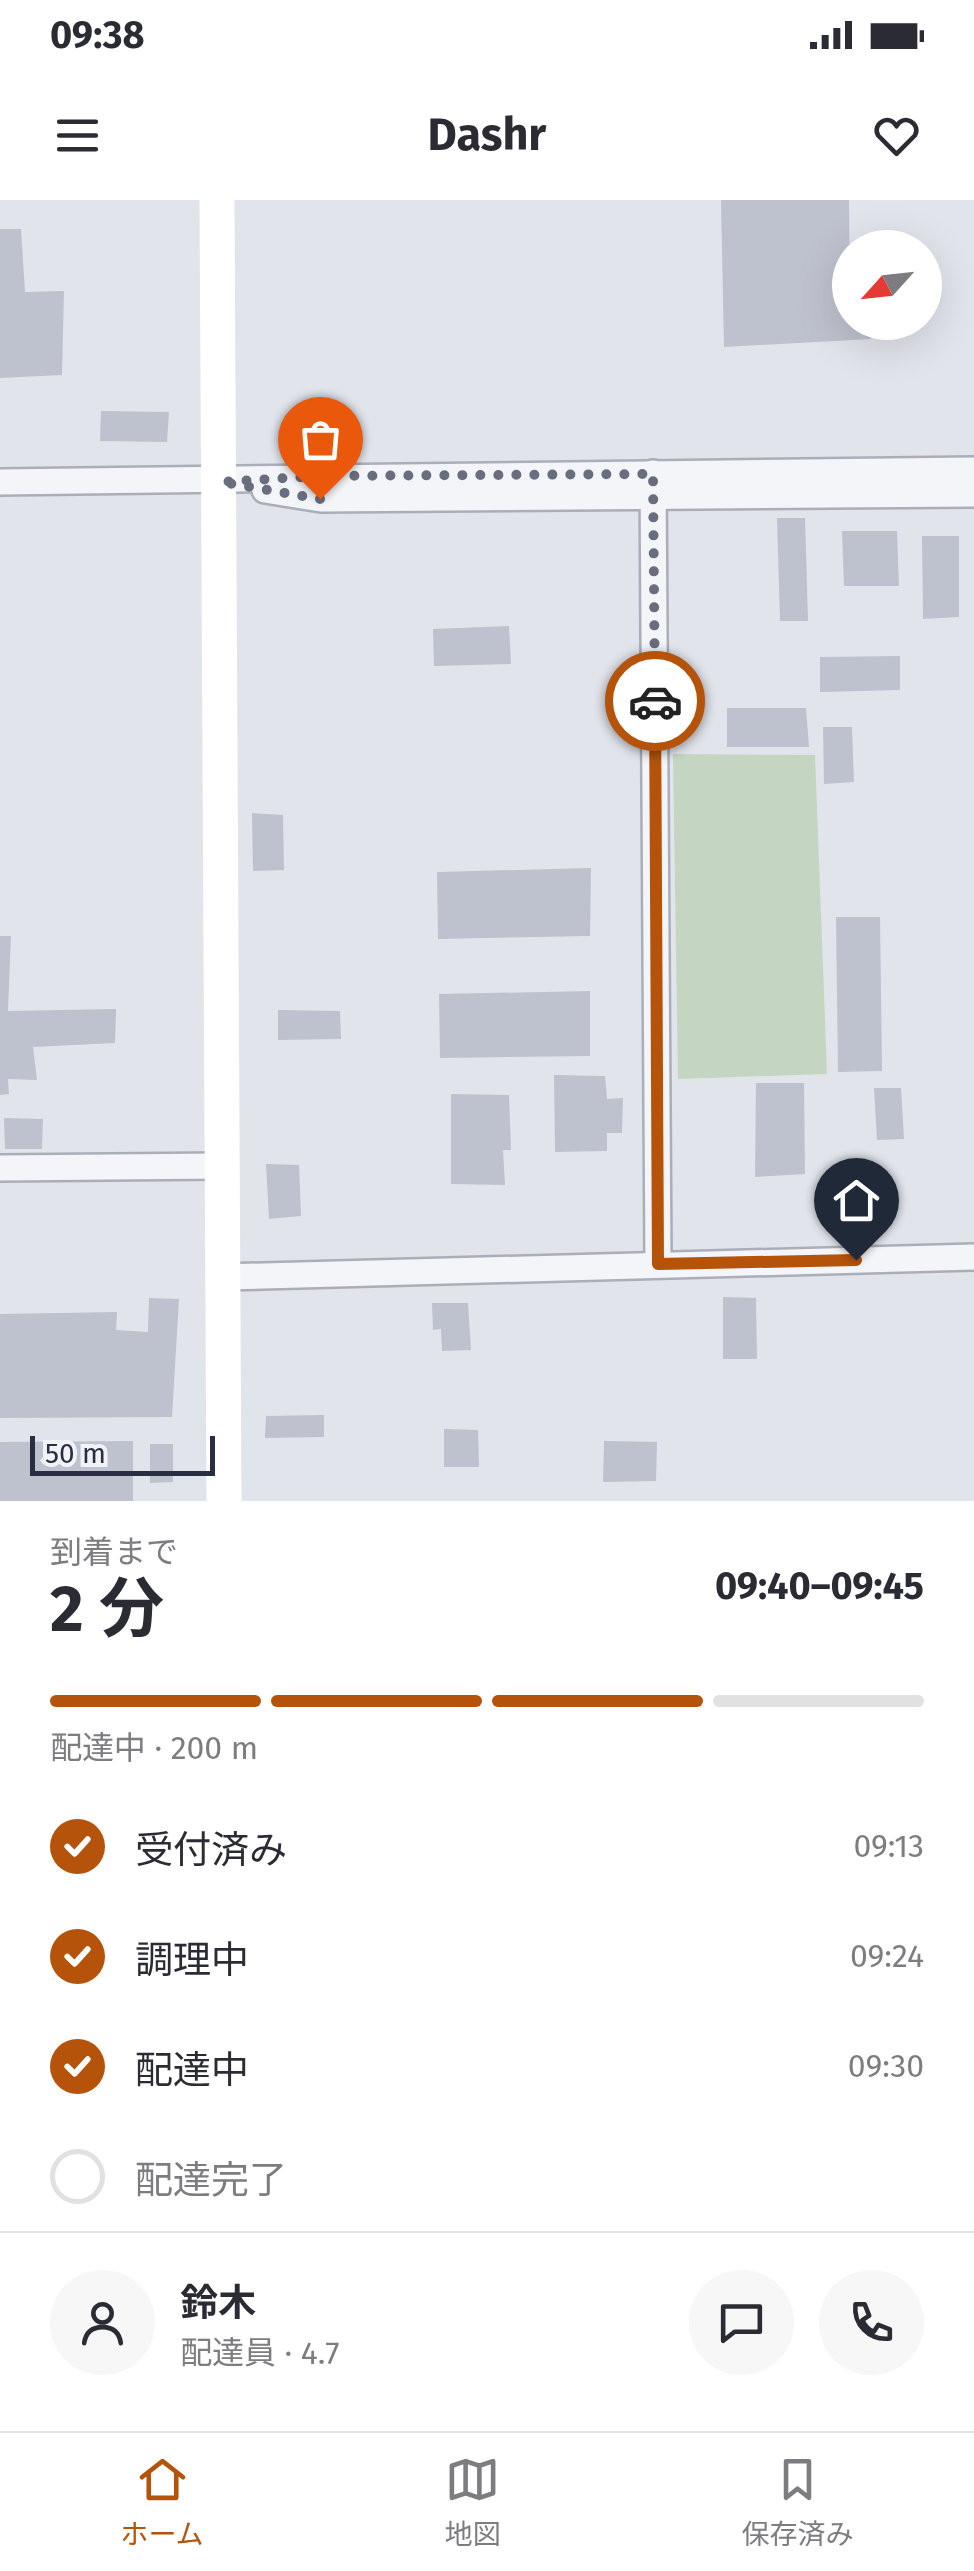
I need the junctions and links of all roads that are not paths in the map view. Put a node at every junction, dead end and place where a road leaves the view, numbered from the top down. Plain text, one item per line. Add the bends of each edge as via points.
1 (217, 200) edge
2 (974, 470) edge
3 (0, 482) edge
4 (221, 482) junction
5 (653, 485) junction
6 (974, 494) edge
7 (222, 1166) junction
8 (0, 1168) edge
9 (974, 1257) edge
10 (658, 1264) junction
11 (223, 1278) junction
12 (224, 1501) edge

1 - 4 street
2 - 5 street
3 - 4 street
4 - 5 street via 321,476
4 - 7 street
5 - 6 street
5 - 10 street
7 - 8 street
7 - 11 street
9 - 10 street
10 - 11 street
11 - 12 street

